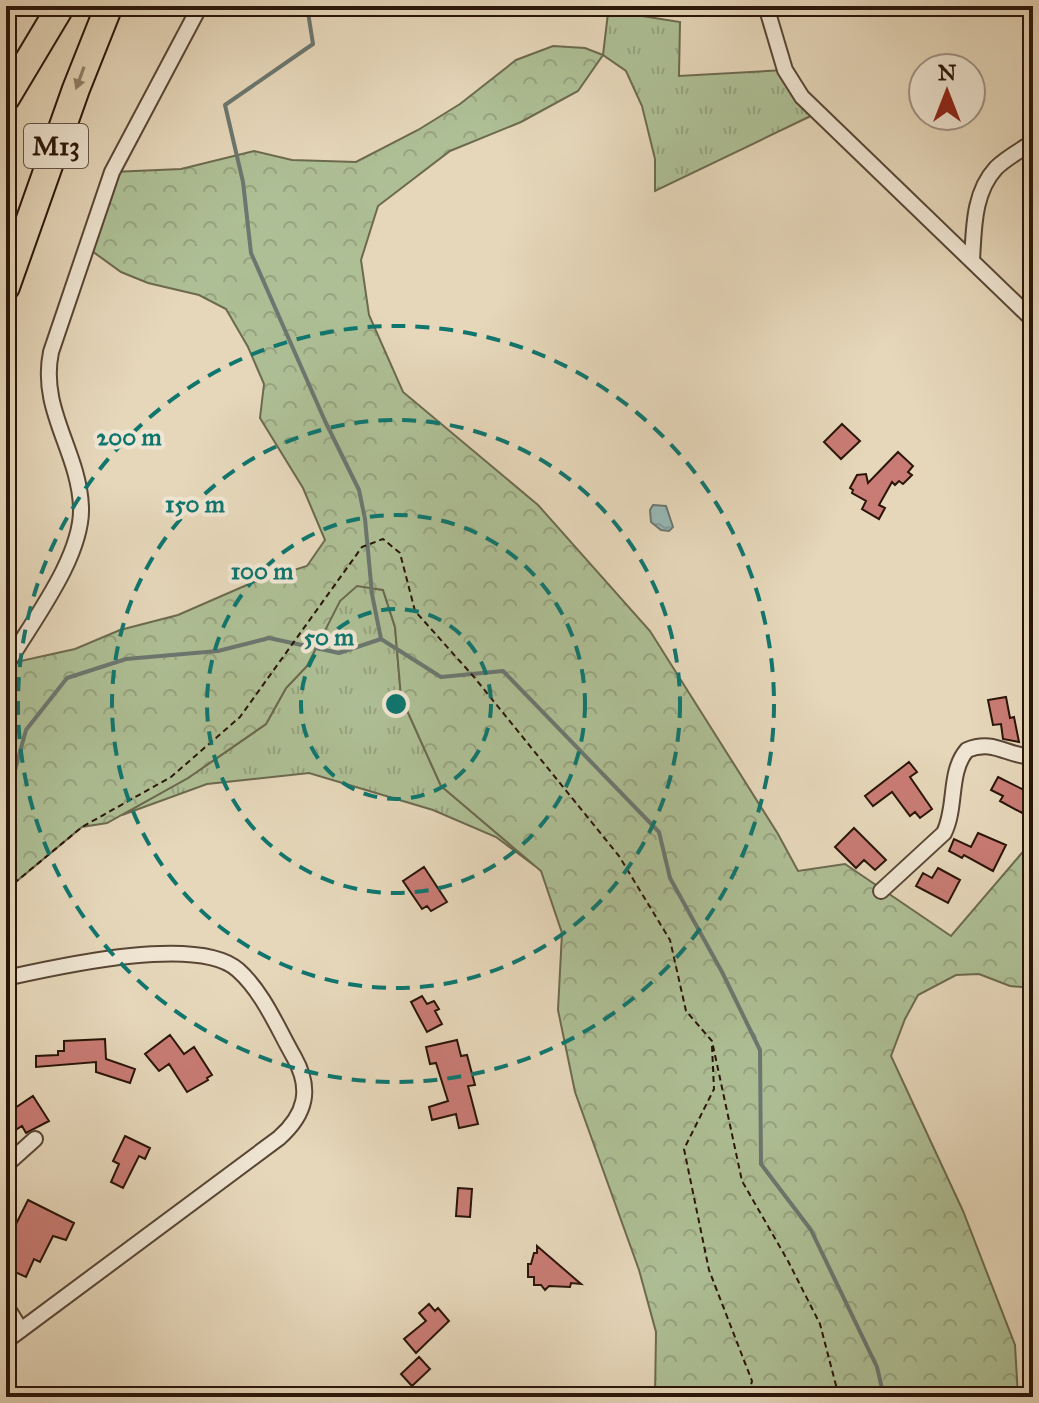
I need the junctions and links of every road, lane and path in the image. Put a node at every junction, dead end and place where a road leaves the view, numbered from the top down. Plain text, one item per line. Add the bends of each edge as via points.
1 (61, 6) edge
2 (109, 6) edge
3 (200, 6) edge
4 (766, 6) edge
5 (6, 98) edge
6 (1033, 142) edge
7 (972, 260) junction
8 (6, 287) edge
9 (1033, 320) edge
10 (6, 666) edge
11 (1033, 757) edge
12 (6, 890) edge
13 (881, 891) dead end
14 (6, 978) edge
15 (712, 1041) junction
16 (35, 1139) dead end
17 (6, 1165) edge
18 (6, 1306) edge
19 (21, 1330) junction
20 (6, 1341) edge
21 (748, 1397) edge
22 (839, 1397) edge

1 - 5 highway, M13
2 -> 8 highway, M13
3 - 10 street via 112,172 55,338 48,367 49,398 77,484 80,520 70,558
4 - 7 street via 785,70 802,97
6 - 7 street via 988,179 974,219
7 - 9 street
11 - 13 street via 988,744 967,750 957,767 944,833
12 - 15 path via 82,827 171,777 240,717 362,547 383,539 400,553 415,611 619,856 670,940 686,1011
14 - 19 street via 143,955 221,961 238,970 261,999 299,1065 306,1092 295,1119 279,1138
15 - 21 path via 714,1089 684,1149 709,1270 752,1381
15 - 22 path via 742,1181 820,1324
16 - 17 street
18 - 19 street
19 - 20 street

